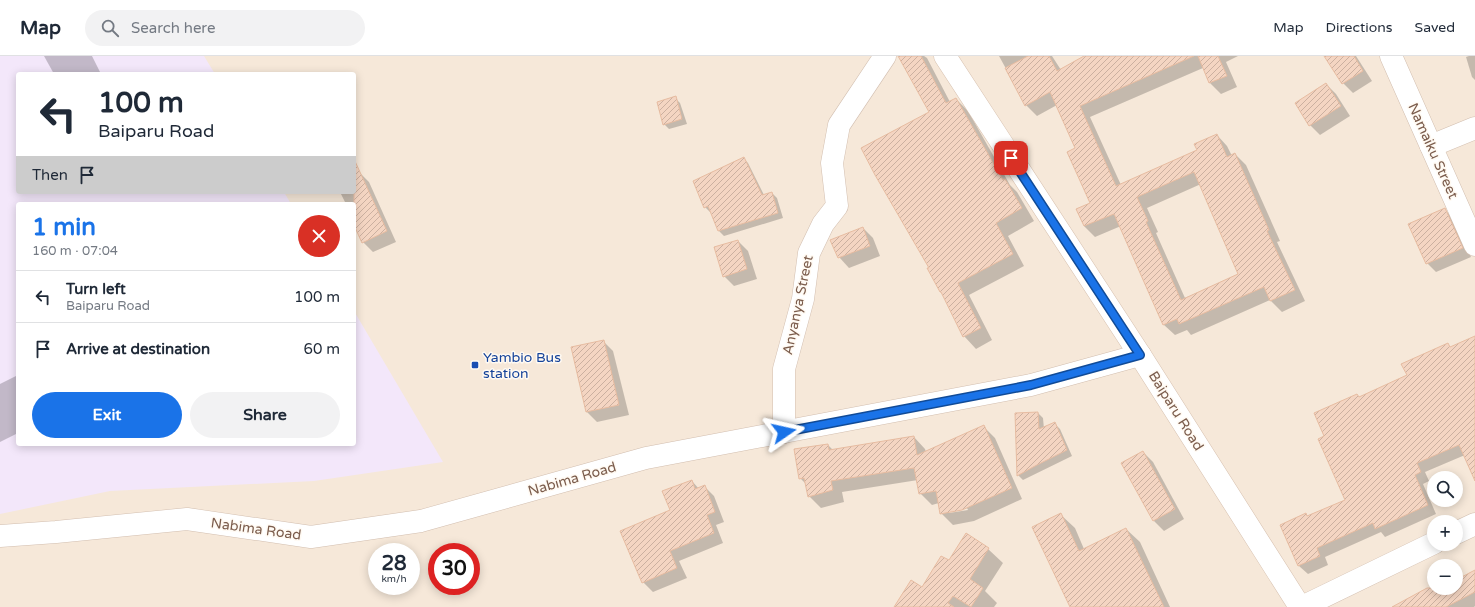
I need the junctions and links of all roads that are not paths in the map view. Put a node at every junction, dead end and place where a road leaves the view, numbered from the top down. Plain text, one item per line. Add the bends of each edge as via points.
1 (885, 56) edge
2 (945, 56) edge
3 (1391, 56) edge
4 (1475, 128) edge
5 (1431, 146) junction
6 (1475, 245) edge
7 (1140, 355) junction
8 (784, 432) junction
9 (1475, 524) edge
10 (1463, 530) edge
11 (0, 536) edge
12 (1427, 546) edge
13 (1301, 607) edge

1 - 8 street, Anyanya Street via 839,125 832,163 836,206 808,253 803,299 784,369
2 - 7 street, Baiparu Road
3 - 5 street, Namaiku Street
4 - 5 street
5 - 6 street, Namaiku Street
7 - 8 street, Nabima Road via 1031,385
7 - 13 street, Baiparu Road
8 - 11 street, Nabima Road via 646,458 421,521 311,537 187,519
9 - 10 street
12 - 13 street

